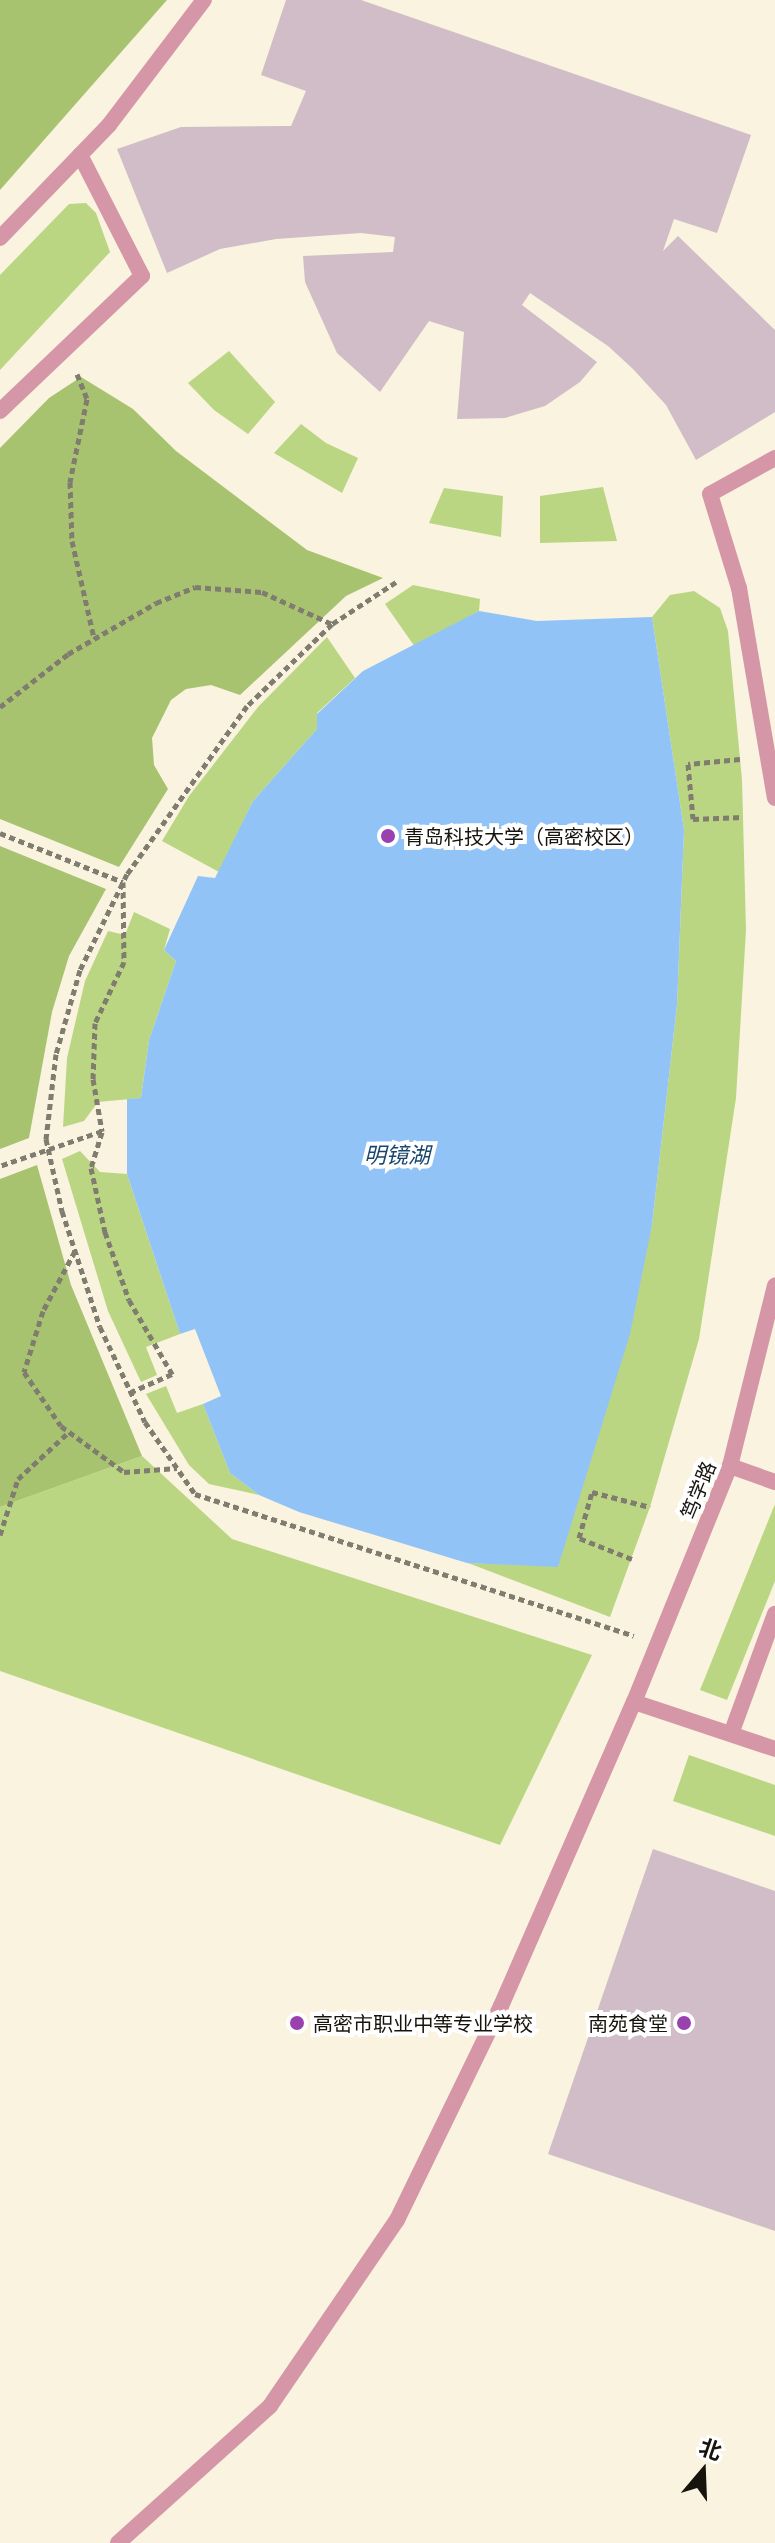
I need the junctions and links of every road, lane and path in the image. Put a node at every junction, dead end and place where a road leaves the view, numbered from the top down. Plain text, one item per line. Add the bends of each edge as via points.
1 (204, 0) edge
2 (80, 155) junction
3 (0, 238) edge
4 (67, 347) junction
5 (0, 411) edge
6 (775, 458) edge
7 (396, 582) dead end
8 (332, 624) junction
9 (94, 638) junction
10 (0, 707) edge
11 (740, 759) dead end
12 (775, 798) edge
13 (743, 817) dead end
14 (0, 833) edge
15 (123, 882) junction
16 (102, 1131) junction
17 (48, 1147) junction
18 (0, 1166) edge
19 (75, 1250) junction
20 (775, 1286) edge
21 (131, 1392) junction
22 (69, 1432) junction
23 (730, 1466) junction
24 (177, 1468) junction
25 (775, 1482) edge
26 (650, 1507) dead end
27 (0, 1535) edge
28 (632, 1559) dead end
29 (775, 1614) edge
30 (658, 1643) junction
31 (634, 1702) junction
32 (731, 1734) junction
33 (775, 1749) edge
34 (118, 2543) edge

1 - 2 lane
2 - 3 lane
2 - 4 lane via 142,276
4 - 5 lane
4 - 9 path via 87,399 70,482 72,541
6 - 12 lane via 710,494 739,588
7 - 8 path
8 - 9 path via 262,592 195,587
8 - 15 path via 247,706
9 - 10 path
11 - 13 path via 688,764 693,819
14 - 15 path
15 - 16 path via 124,962 95,1023 93,1079
15 - 17 path via 80,970 56,1054
16 - 17 path
16 - 21 path via 91,1168 105,1232 129,1300 172,1374
17 - 18 path
17 - 19 path
19 - 21 path via 100,1327
19 - 22 path via 43,1311 24,1372
20 - 23 lane, 笃学路
21 - 24 path
22 - 24 path via 124,1472
22 - 27 path via 18,1479
23 - 25 lane
23 - 30 lane, 笃学路
24 - 30 path via 195,1494
26 - 28 path via 592,1492 579,1538
29 - 32 lane
30 - 31 lane, 笃学路
31 - 32 lane
31 - 34 lane, 笃学路 via 501,2006 397,2220 270,2406
32 - 33 lane

